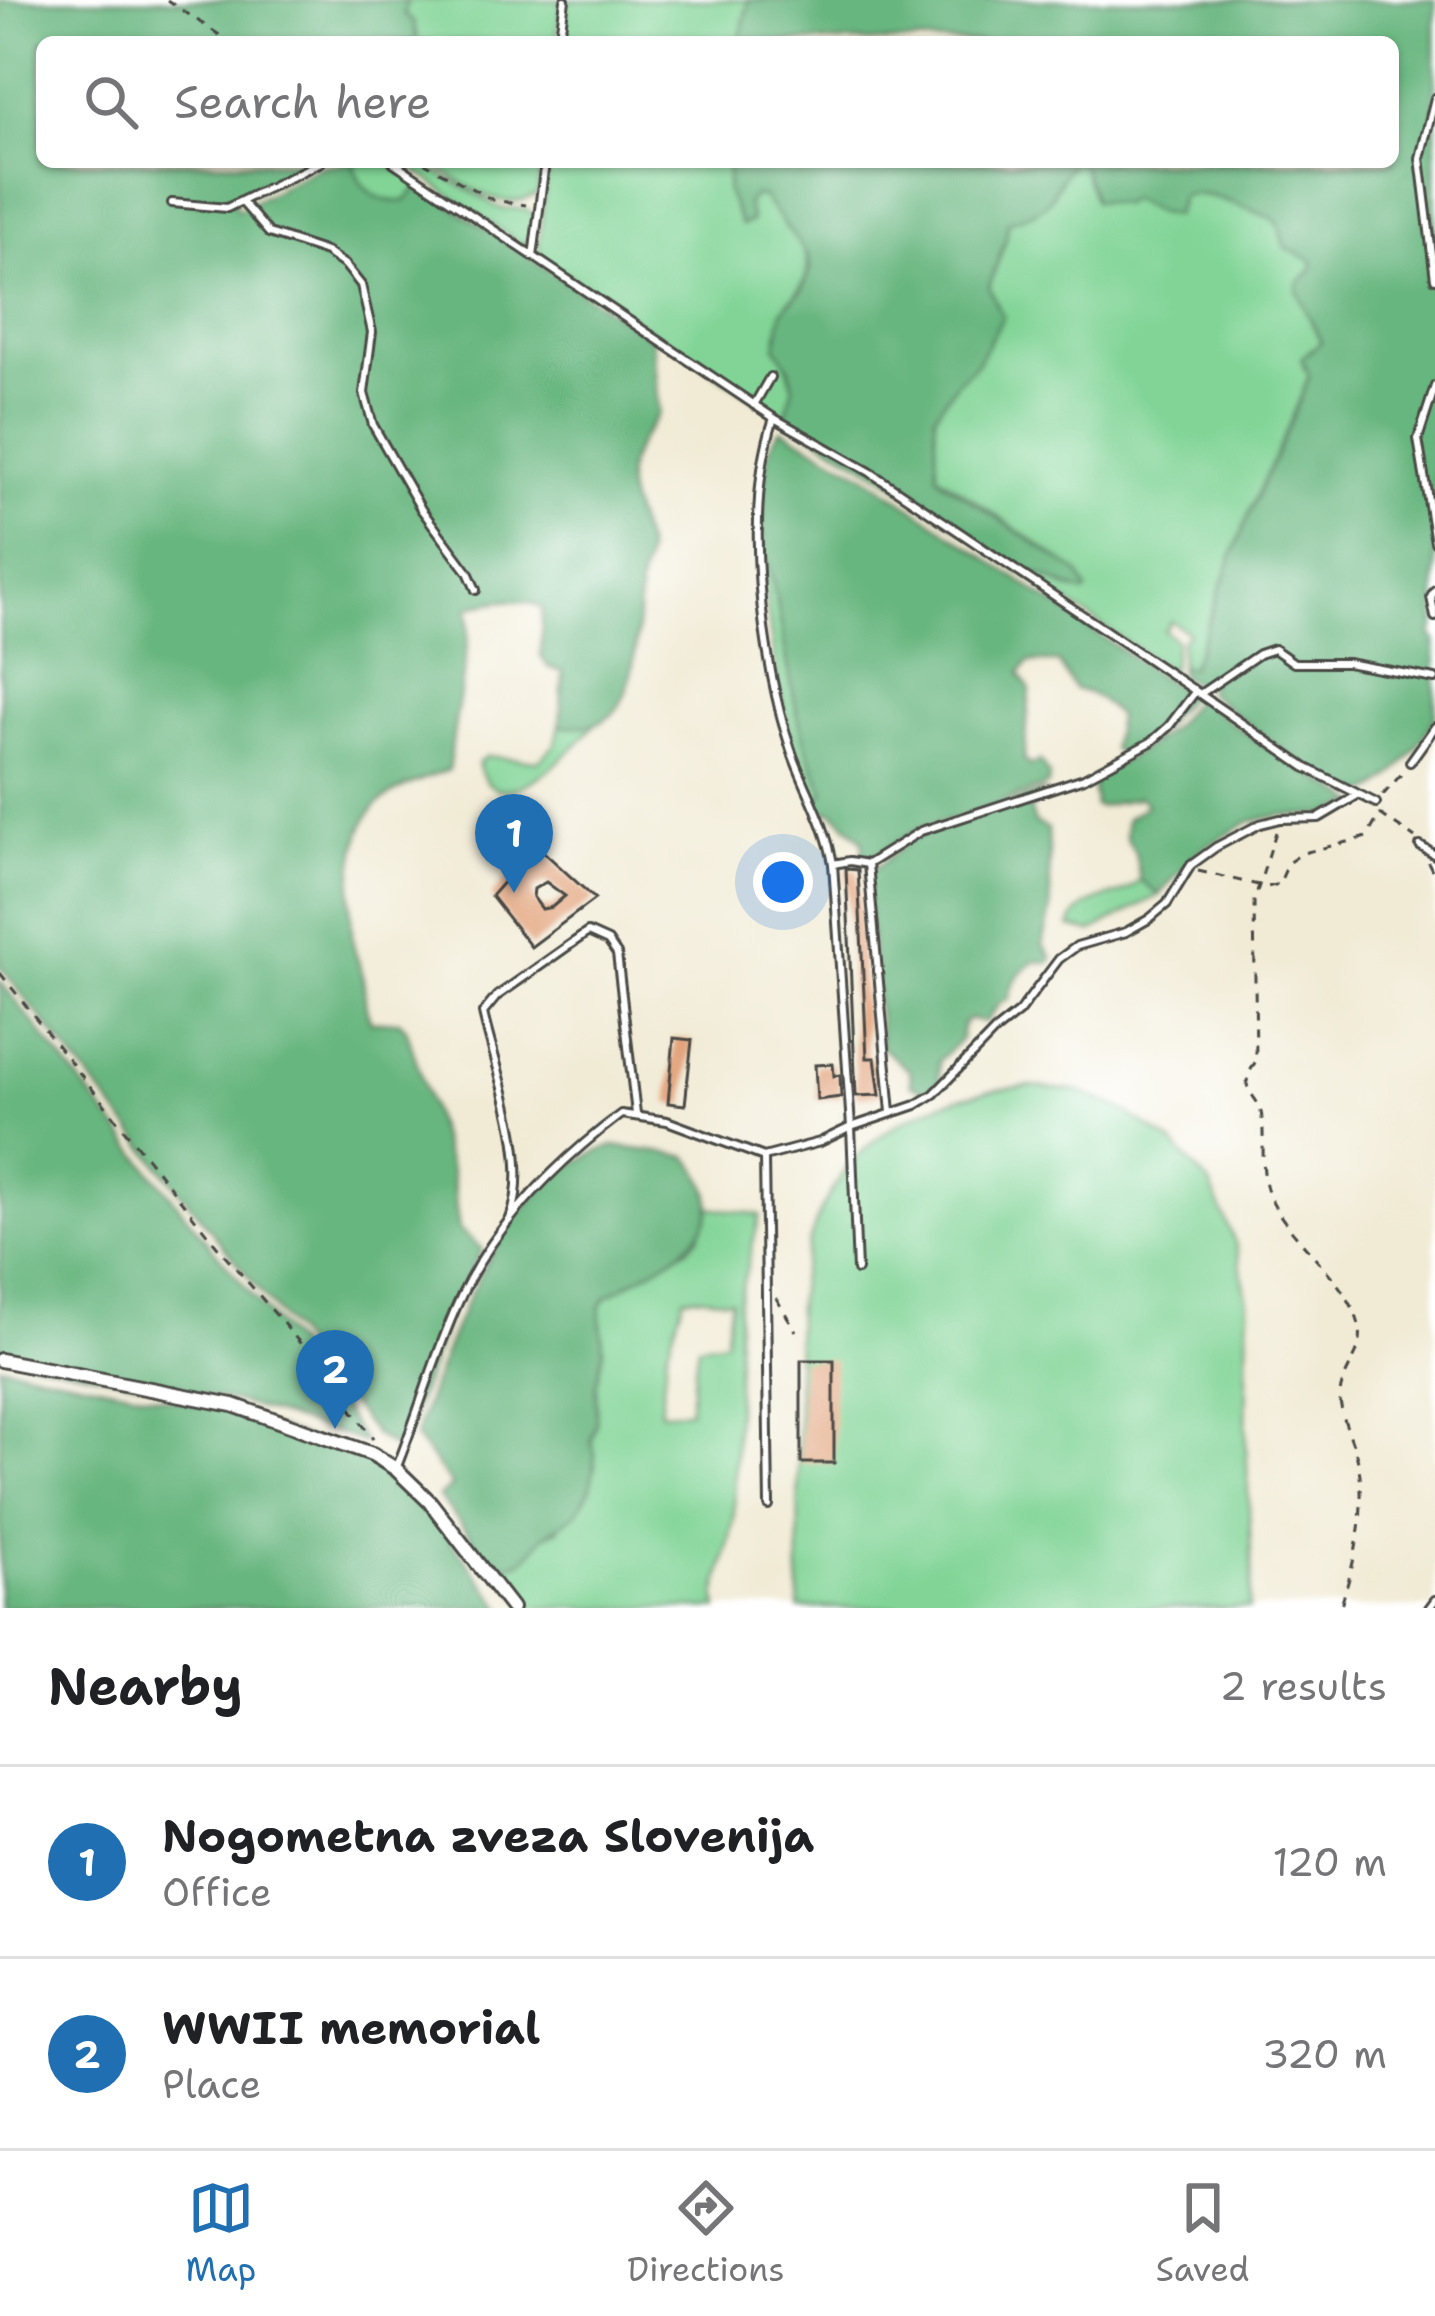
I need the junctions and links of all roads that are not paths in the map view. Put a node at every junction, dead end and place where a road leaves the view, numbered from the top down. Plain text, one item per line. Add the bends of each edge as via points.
1 (565, 0) edge
2 (561, 36) edge
3 (1435, 98) edge
4 (310, 168) edge
5 (402, 168) edge
6 (543, 168) edge
7 (172, 203) dead end
8 (243, 203) junction
9 (533, 257) junction
10 (1435, 279) edge
11 (770, 376) dead end
12 (1435, 386) edge
13 (754, 405) junction
14 (774, 418) junction
15 (1435, 542) edge
16 (476, 590) dead end
17 (1435, 590) edge
18 (1435, 617) edge
19 (1435, 679) edge
20 (1197, 693) junction
21 (1435, 728) edge
22 (1410, 762) road end
23 (1356, 796) junction
24 (1376, 803) road end
25 (1420, 845) dead end
26 (1435, 855) edge
27 (832, 863) junction
28 (868, 864) junction
29 (891, 1112) junction
30 (636, 1114) junction
31 (851, 1127) junction
32 (764, 1157) junction
33 (509, 1222) junction
34 (857, 1270) dead end
35 (0, 1360) edge
36 (396, 1469) junction
37 (770, 1506) dead end
38 (1435, 1600) edge
39 (512, 1608) edge
40 (1430, 1608) edge

1 - 2 lane
3 - 10 lane via 1420,158
4 - 8 lane
5 - 9 lane
6 - 9 lane
7 - 8 lane
8 - 16 lane via 269,233 326,252 361,285 373,332 364,393 374,425
9 - 13 lane
11 - 13 lane
12 - 15 lane via 1418,439
13 - 14 lane
14 - 20 lane via 870,472
14 - 27 lane via 758,559 770,657 779,713
17 - 18 lane
19 - 20 lane via 1294,663 1274,649
20 - 23 lane
20 - 28 lane via 1151,742 1084,778 921,831
21 - 22 lane
23 - 24 lane
23 - 29 lane via 1318,818 1260,824 1216,848 1191,865 1149,919 1059,959 1019,1012 934,1094
25 - 26 lane
27 - 28 lane
27 - 31 lane
28 - 29 lane
29 - 31 lane
30 - 32 lane
30 - 33 lane via 621,1114 598,1131
30 - 33 lane via 617,954 589,932 483,1013 514,1150
31 - 32 lane
31 - 34 lane
32 - 37 lane
33 - 36 lane via 458,1302
35 - 36 street via 233,1406
36 - 39 street
38 - 40 lane

